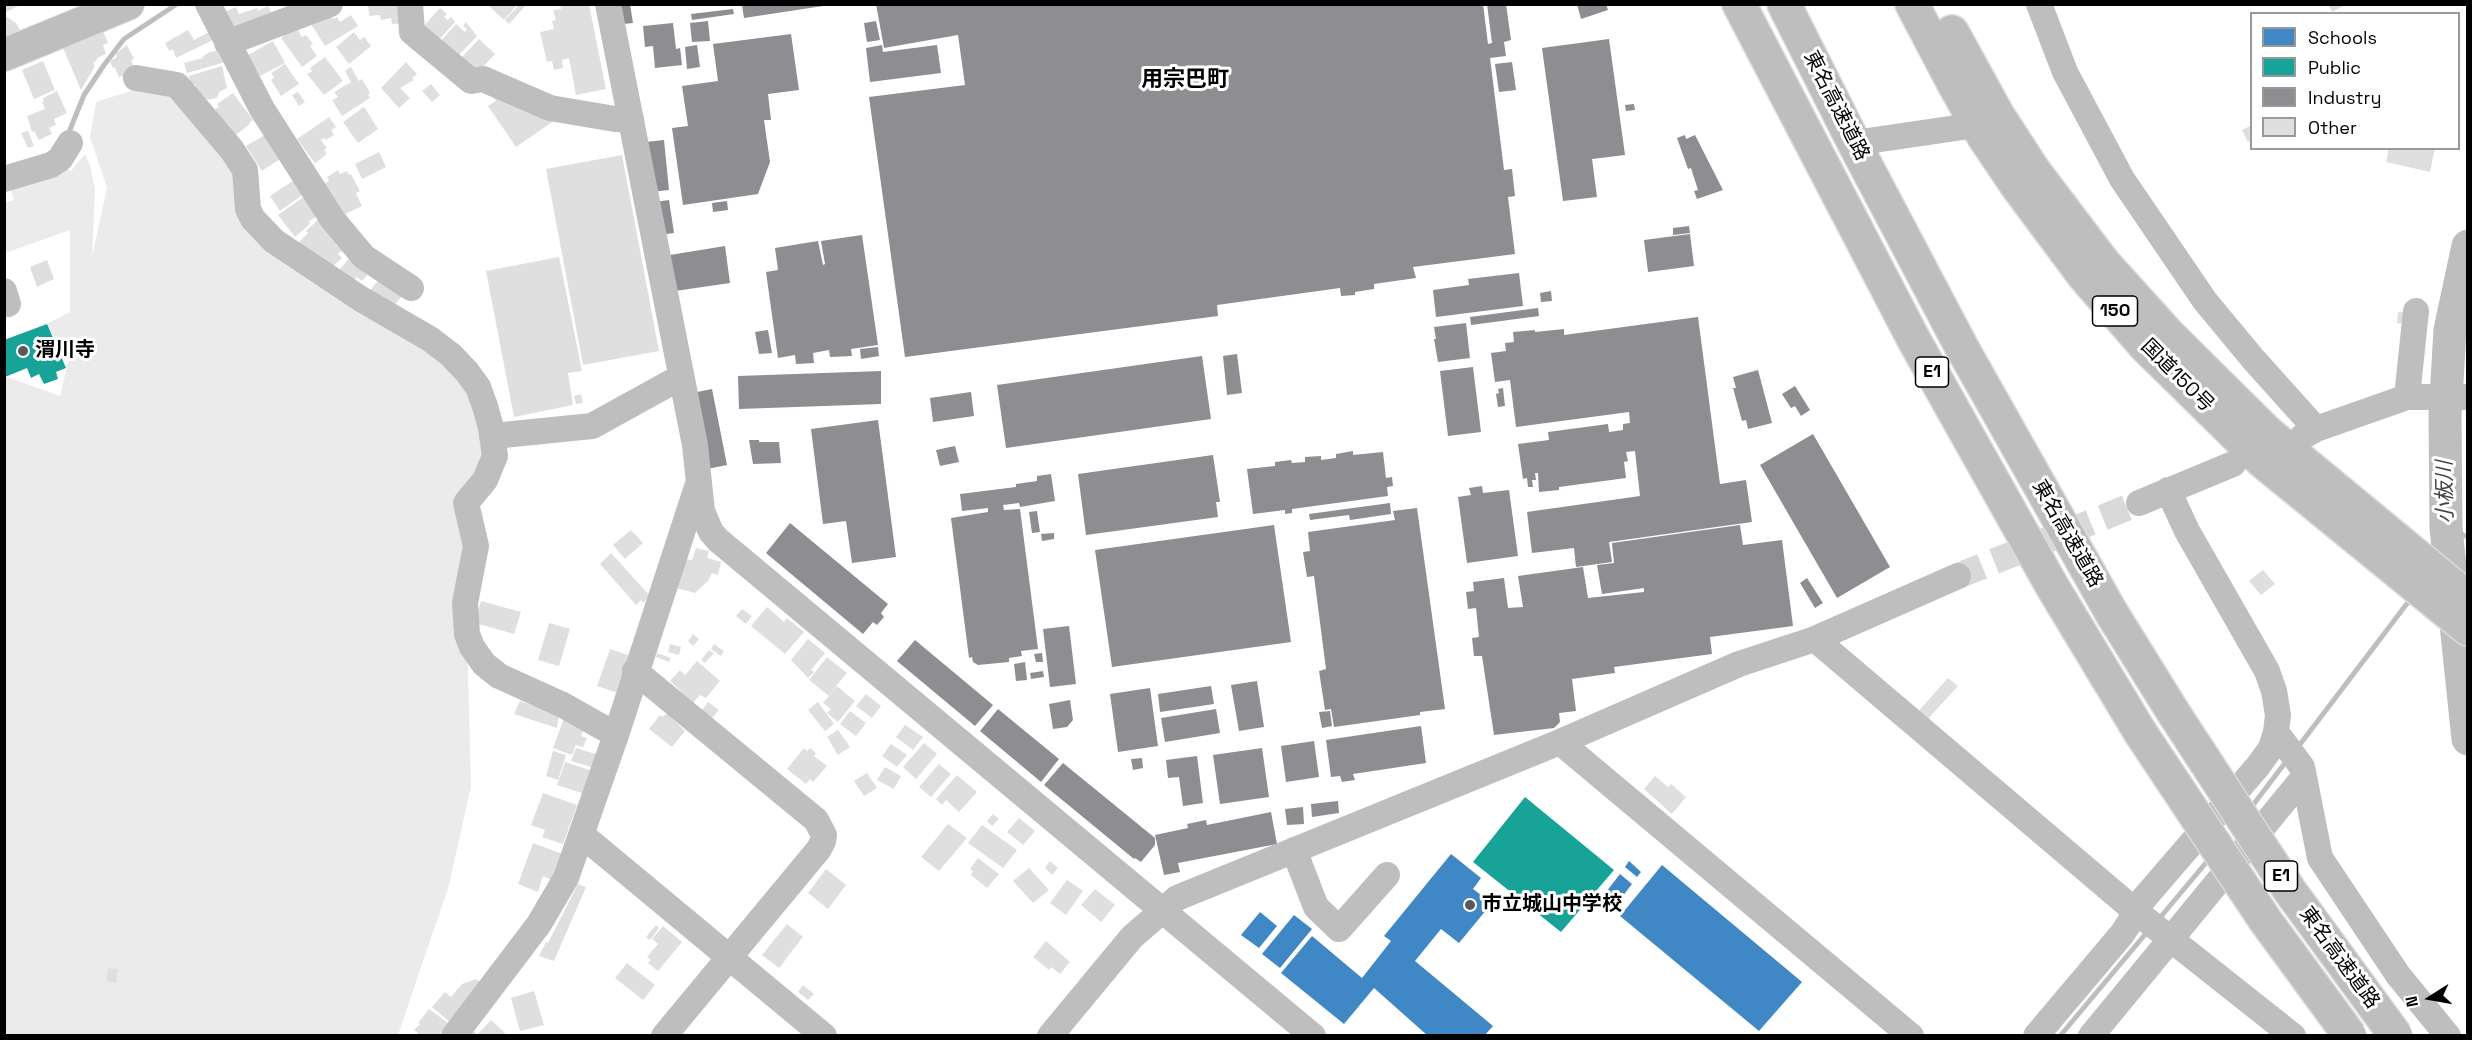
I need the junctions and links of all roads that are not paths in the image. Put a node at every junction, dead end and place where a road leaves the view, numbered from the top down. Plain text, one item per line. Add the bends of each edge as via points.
1 (128, 4) edge
2 (208, 4) edge
3 (330, 4) edge
4 (410, 4) edge
5 (609, 4) edge
6 (1739, 4) edge
7 (1784, 4) edge
8 (1912, 4) edge
9 (1938, 4) edge
10 (2039, 4) edge
11 (227, 43) junction
12 (4, 55) edge
13 (136, 78) dead end
14 (631, 119) junction
15 (1975, 121) junction
16 (70, 143) dead end
17 (1854, 143) junction
18 (4, 178) edge
19 (411, 288) dead end
20 (2416, 311) dead end
21 (681, 377) junction
22 (2407, 397) junction
23 (2468, 398) edge
24 (493, 436) junction
25 (2233, 464) dead end
26 (698, 484) junction
27 (2168, 490) junction
28 (2139, 503) tunnel mouth
29 (2391, 551) junction
30 (1958, 576) tunnel mouth
31 (2468, 598) edge
32 (2468, 629) edge
33 (1815, 639) junction
34 (635, 671) junction
35 (616, 735) junction
36 (2280, 737) junction
37 (1560, 742) junction
38 (2303, 772) junction
39 (582, 835) junction
40 (1294, 850) junction
41 (1387, 875) dead end
42 (1162, 909) junction
43 (2134, 910) junction
44 (2171, 938) junction
45 (730, 957) junction
46 (454, 1035) edge
47 (664, 1035) edge
48 (824, 1035) edge
49 (1050, 1035) edge
50 (1313, 1035) edge
51 (1911, 1035) edge
52 (2036, 1035) edge
53 (2091, 1035) edge
54 (2293, 1035) edge
55 (2350, 1035) edge
56 (2396, 1035) edge
57 (2448, 1035) edge

1 - 12 main road
2 - 11 street
3 - 11 street
4 - 14 street via 412,32 471,81 483,79 550,108
5 - 14 street
6 - 55 highway, 東名高速道路 / E1, bridge via 1914,340 2052,586 2140,732 2259,911
7 - 17 highway, 東名高速道路 / E1
8 - 15 highway, 国道150号 / 150
9 - 29 highway, 国道150号 / 150 via 1997,114 2034,171 2103,262 2169,335
10 - 22 street via 2065,72 2121,179 2205,301 2309,433
11 - 19 street via 262,110 333,220 364,257
13 - 24 street via 177,85 225,141 245,170 248,209 274,241 451,355 478,387
14 - 21 street
15 - 17 street via 1963,127
15 - 29 highway, 国道150号 / 150 via 2049,230 2145,346 2262,461
16 - 18 street via 51,165
17 - 56 highway, 東名高速道路 / E1, bridge via 2111,612 2290,891
20 - 22 street
21 - 24 street via 592,426
21 - 26 street
22 - 23 street
24 - 35 street via 492,467 466,503 476,546 465,603 472,647 499,676
25 - 27 street
26 - 34 street
26 - 42 street via 706,525 718,540
27 - 28 street
27 - 36 street via 2267,671 2274,691
29 - 31 highway, 国道150号 / 150
29 - 32 highway, 国道150号 / 150
30 - 33 street
33 - 37 street via 1739,664
33 - 43 street
34 - 35 street
34 - 45 street via 822,828 824,841 819,849
35 - 39 street
36 - 38 street
36 - 43 street
37 - 40 street
37 - 51 street
38 - 44 street
38 - 57 street via 2320,858 2398,975
39 - 45 street
39 - 46 street via 566,878 539,924
40 - 41 street via 1316,907 1340,929
40 - 42 street via 1177,898
42 - 49 street via 1132,937
42 - 50 street
43 - 44 street
43 - 52 street via 2122,934
44 - 53 street
44 - 54 street
45 - 47 street
45 - 48 street

